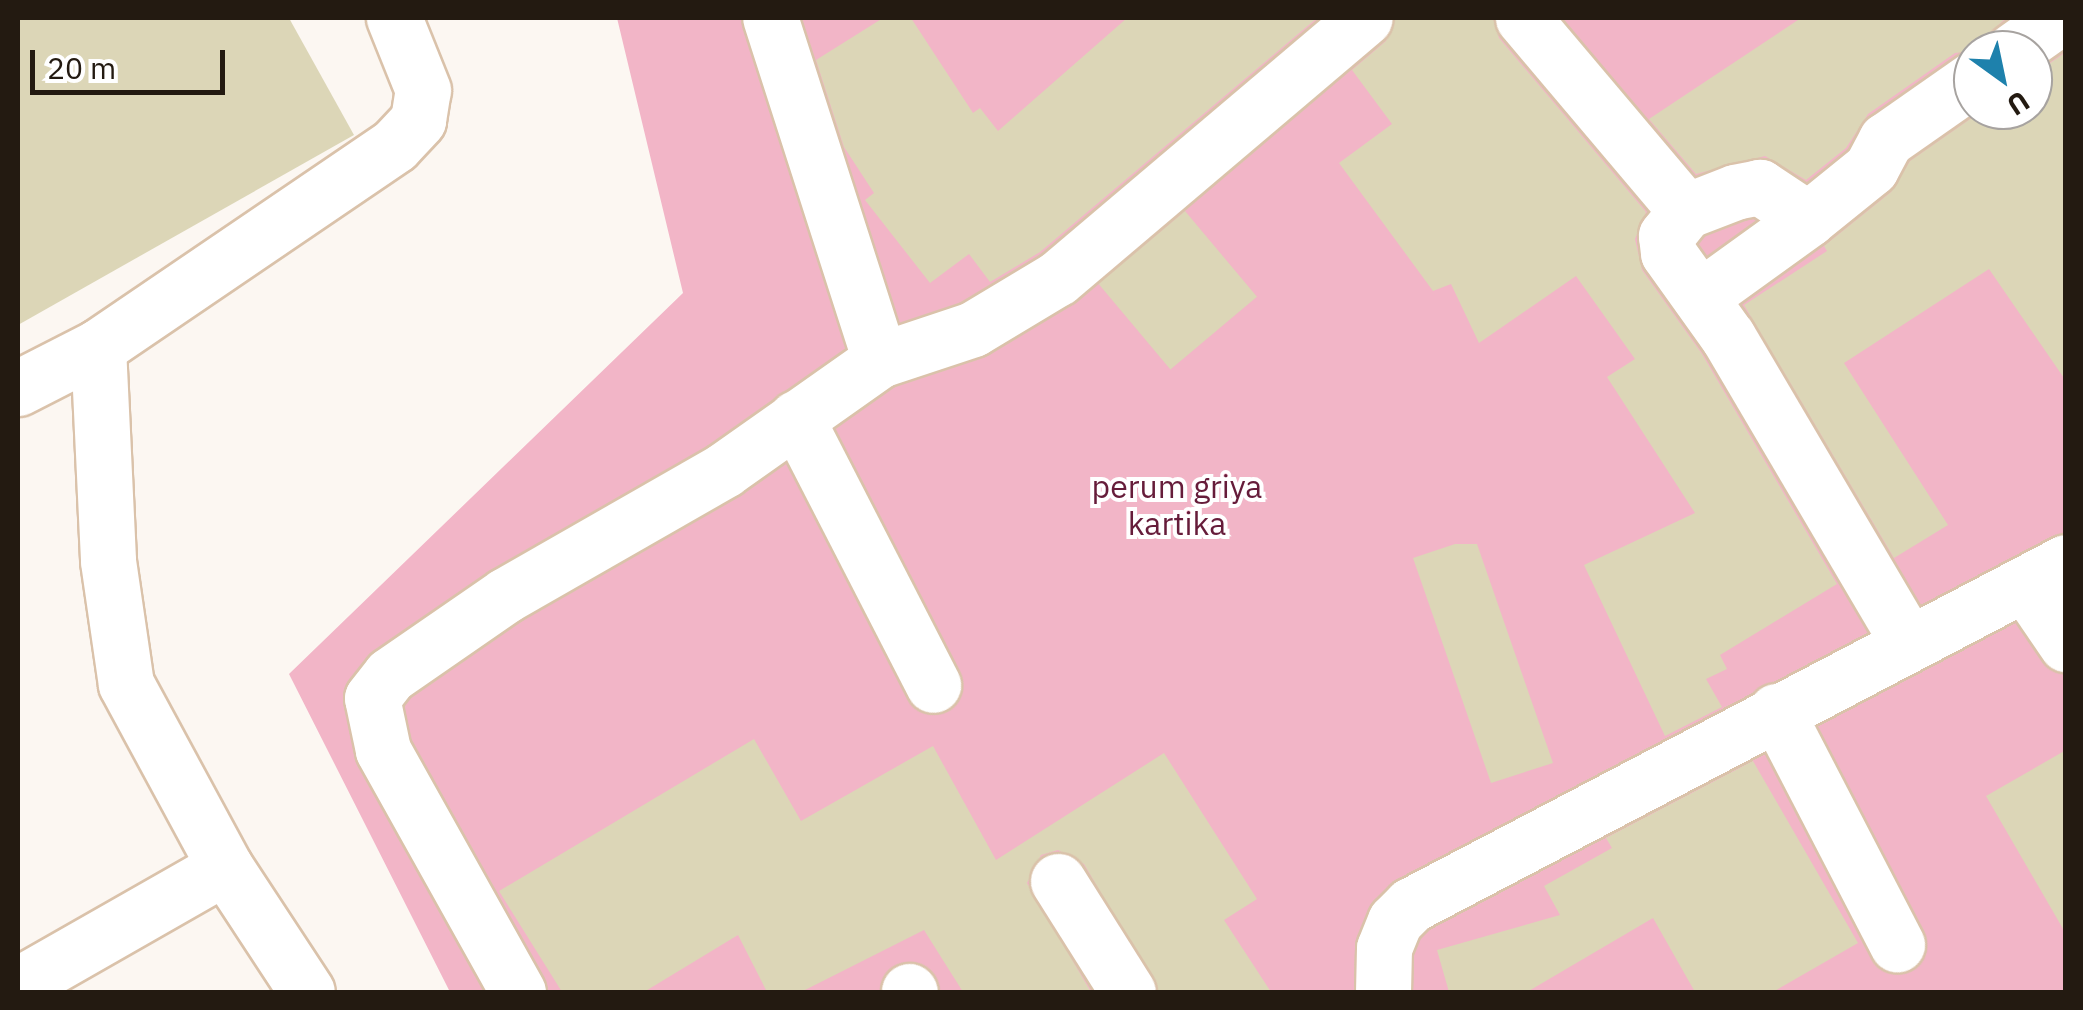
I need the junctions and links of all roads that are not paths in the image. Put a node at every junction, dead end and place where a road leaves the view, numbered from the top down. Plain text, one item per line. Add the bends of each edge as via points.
1 (394, 18) edge
2 (770, 18) edge
3 (1364, 18) edge
4 (1524, 18) edge
5 (1953, 93) edge
6 (1686, 211) junction
7 (1808, 219) junction
8 (1700, 297) junction
9 (98, 347) junction
10 (880, 360) junction
11 (18, 388) edge
12 (796, 418) junction
13 (2045, 573) edge
14 (1908, 643) junction
15 (2066, 644) edge
16 (933, 685) dead end
17 (1776, 711) junction
18 (226, 867) junction
19 (1058, 881) dead end
20 (1897, 944) dead end
21 (18, 986) edge
22 (308, 992) edge
23 (518, 992) edge
24 (1128, 992) edge
25 (1383, 992) edge

1 - 9 street via 420,78 418,120 395,145
2 - 10 street
3 - 10 street via 1058,278 972,328
4 - 6 street
5 - 7 street via 1886,140 1871,168
6 - 7 street via 1760,187
6 - 8 street via 1666,236 1668,253
7 - 8 street
8 - 14 street
9 - 11 street
9 - 18 street via 108,561 126,684
10 - 12 street
12 - 16 street
12 - 23 street via 724,470 506,595 390,675 372,698 383,750
13 - 14 street
13 - 15 street
14 - 17 street
17 - 20 street
17 - 25 street via 1412,905 1395,921 1384,948
18 - 21 street
18 - 22 street
19 - 24 street

